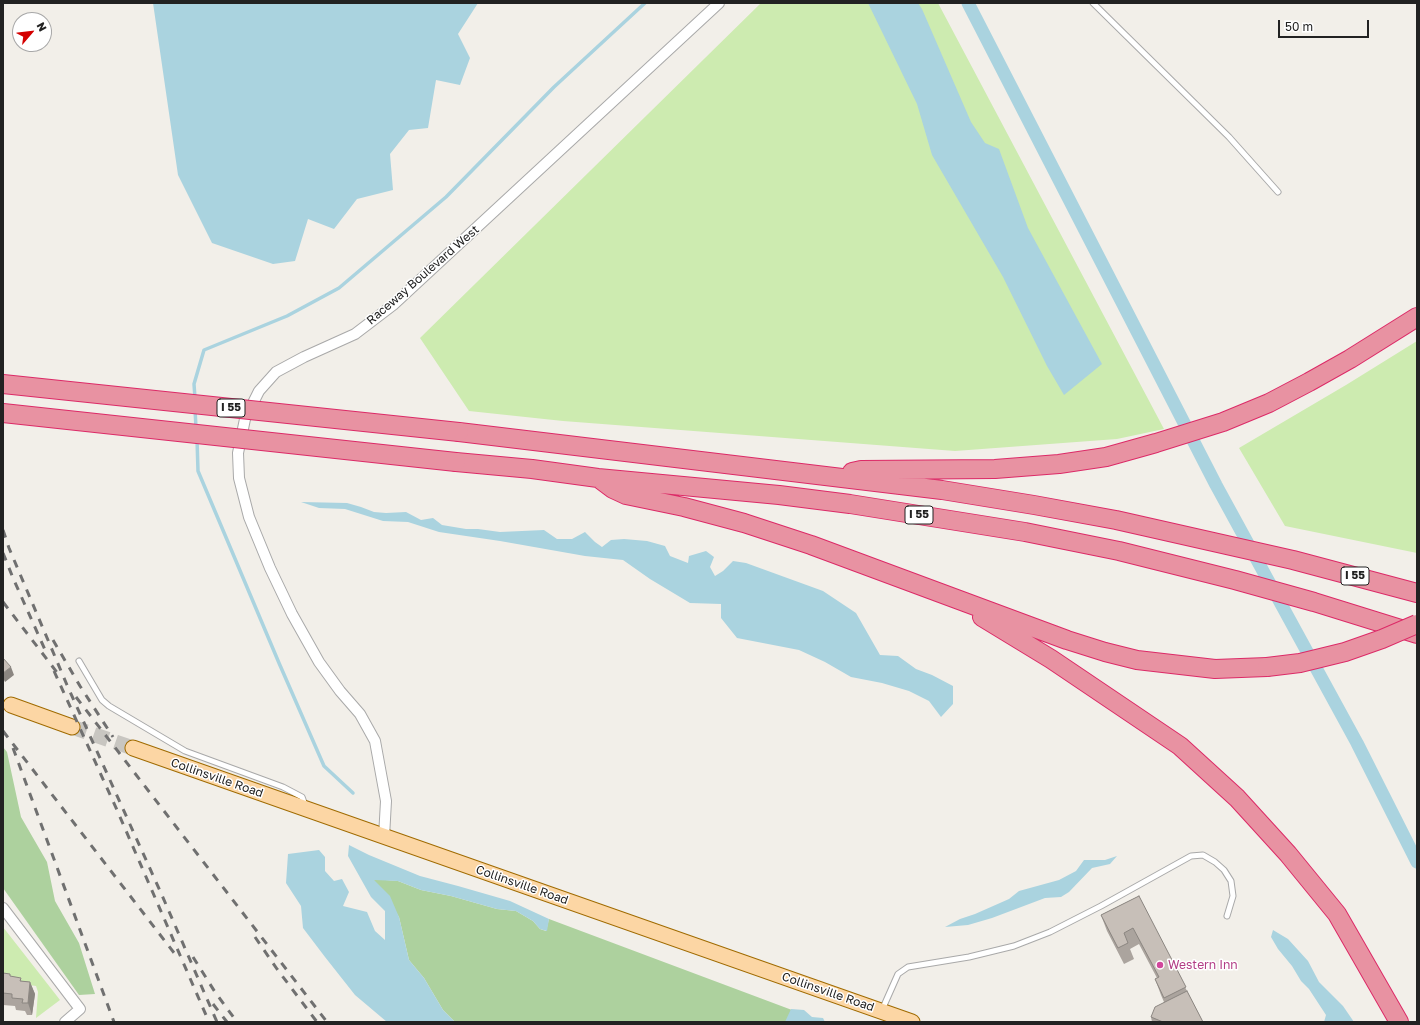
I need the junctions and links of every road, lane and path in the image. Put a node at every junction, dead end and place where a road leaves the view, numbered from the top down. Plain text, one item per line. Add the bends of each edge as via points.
1 (719, 3) edge
2 (1093, 3) edge
3 (1278, 192) dead end
4 (1417, 317) edge
5 (3, 384) edge
6 (3, 413) edge
7 (828, 476) junction
8 (598, 478) junction
9 (1417, 593) edge
10 (946, 594) junction
11 (1417, 624) edge
12 (1417, 634) edge
13 (78, 661) dead end
14 (11, 705) dead end
15 (72, 727) tunnel mouth
16 (133, 748) tunnel mouth
17 (306, 810) junction
18 (384, 837) junction
19 (3, 908) edge
20 (1227, 916) dead end
21 (881, 1011) junction
22 (65, 1022) edge
23 (912, 1022) edge
24 (1399, 1022) edge

1 - 18 street, Raceway Boulevard West via 393,305 355,334 276,372 259,391 245,419 238,453 239,478 250,517 270,568 318,662 360,714 375,741 386,801
2 - 3 lane via 1229,138
4 - 7 highway via 1350,359 1269,403 1223,422 1106,457 995,469 861,470
5 - 7 highway, I 55, bridge via 459,432
6 - 8 highway, I 55, bridge
7 - 9 highway, I 55 via 942,490 1116,520 1293,560
8 - 10 highway via 626,495 744,523
8 - 12 highway, I 55 via 779,495 1025,532 1119,551 1235,580
10 - 11 highway, bridge via 1067,640 1137,660 1215,669 1252,669 1300,664 1345,652
10 - 24 highway via 1051,659 1180,746 1237,798 1338,914
13 - 17 lane via 102,700 109,706 185,751 283,787 302,797
14 - 15 main road
16 - 17 main road, Collinsville Road
17 - 18 main road, Collinsville Road
18 - 21 main road, Collinsville Road
19 - 22 street via 80,1009
20 - 21 lane via 1233,896 1231,881 1215,862 1203,855 1191,856 1050,932 984,954 908,967 898,974
21 - 23 main road, Collinsville Road

